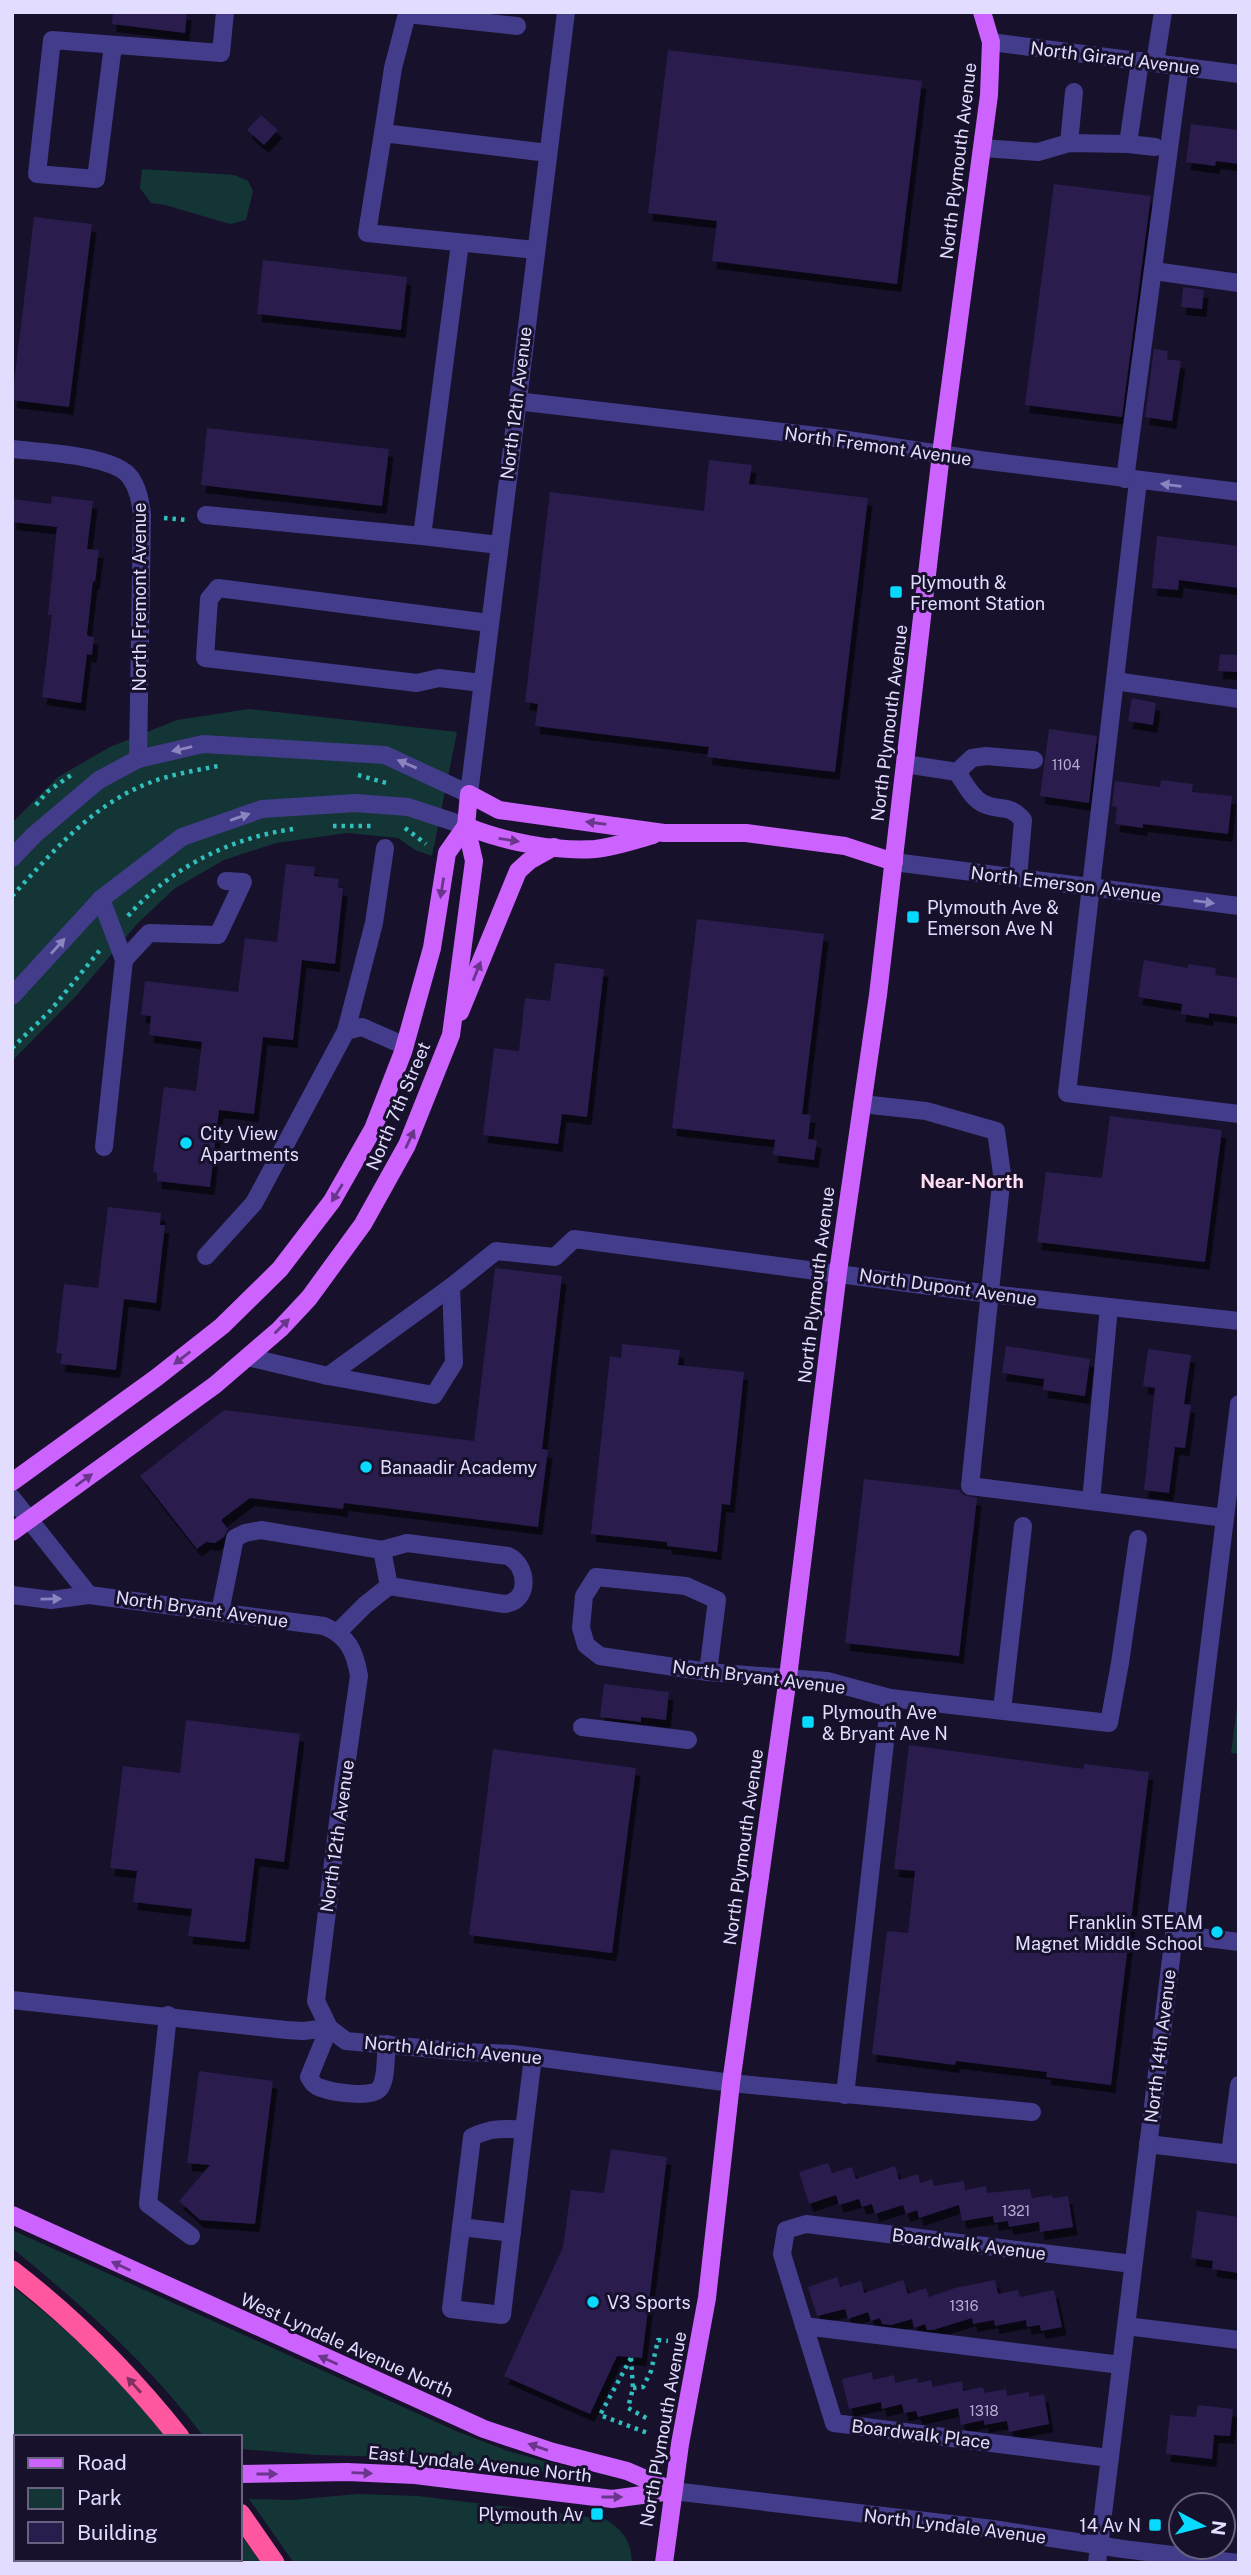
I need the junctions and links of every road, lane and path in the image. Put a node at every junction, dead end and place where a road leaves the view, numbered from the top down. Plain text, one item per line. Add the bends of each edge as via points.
1 (225, 12) edge
2 (566, 12) edge
3 (982, 12) edge
4 (1163, 12) edge
5 (517, 26) dead end
6 (991, 42) junction
7 (113, 45) junction
8 (1147, 62) junction
9 (1180, 66) junction
10 (1239, 74) edge
11 (1074, 92) dead end
12 (383, 133) junction
13 (1069, 143) junction
14 (1128, 144) junction
15 (1155, 147) dead end
16 (982, 148) junction
17 (548, 153) junction
18 (460, 243) junction
19 (536, 250) junction
20 (1154, 271) junction
21 (1239, 283) edge
22 (516, 401) junction
23 (12, 449) edge
24 (941, 454) junction
25 (1131, 480) junction
26 (1239, 492) edge
27 (206, 515) dead end
28 (422, 536) junction
29 (499, 545) junction
30 (489, 623) junction
31 (1115, 681) junction
32 (482, 683) junction
33 (1239, 698) edge
34 (138, 759) junction
35 (1034, 760) dead end
36 (905, 764) junction
37 (220, 766) dead end
38 (351, 772) dead end
39 (957, 772) junction
40 (401, 788) dead end
41 (468, 794) junction
42 (402, 825) dead end
43 (466, 825) junction
44 (331, 826) dead end
45 (376, 826) dead end
46 (300, 828) dead end
47 (664, 833) junction
48 (426, 844) dead end
49 (554, 847) junction
50 (385, 848) dead end
51 (12, 858) edge
52 (894, 862) junction
53 (1018, 878) junction
54 (226, 881) dead end
55 (1090, 887) junction
56 (12, 896) edge
57 (101, 899) junction
58 (1239, 906) edge
59 (112, 934) junction
60 (124, 960) junction
61 (12, 996) edge
62 (346, 1031) junction
63 (451, 1035) junction
64 (405, 1046) junction
65 (12, 1048) edge
66 (862, 1104) junction
67 (1239, 1114) edge
68 (104, 1147) dead end
69 (206, 1256) dead end
70 (838, 1272) junction
71 (452, 1287) junction
72 (990, 1294) junction
73 (1109, 1307) junction
74 (1239, 1321) edge
75 (248, 1357) junction
76 (328, 1376) junction
77 (1239, 1404) edge
78 (12, 1482) edge
79 (12, 1498) edge
80 (1091, 1501) junction
81 (1225, 1518) junction
82 (29, 1520) junction
83 (1023, 1527) dead end
84 (12, 1532) edge
85 (1138, 1539) dead end
86 (383, 1550) junction
87 (389, 1586) junction
88 (12, 1595) edge
89 (89, 1595) junction
90 (220, 1612) junction
91 (344, 1638) junction
92 (708, 1672) junction
93 (788, 1677) junction
94 (890, 1698) junction
95 (1002, 1710) junction
96 (582, 1727) dead end
97 (688, 1740) dead end
98 (1174, 1934) junction
99 (1239, 1942) edge
100 (12, 2000) edge
101 (168, 2015) junction
102 (329, 2028) junction
103 (387, 2044) junction
104 (533, 2057) junction
105 (732, 2083) junction
106 (1239, 2085) edge
107 (845, 2095) junction
108 (1032, 2112) dead end
109 (524, 2130) junction
110 (1148, 2144) junction
111 (1235, 2155) edge
112 (12, 2215) edge
113 (806, 2224) joint
114 (461, 2227) junction
115 (512, 2233) junction
116 (191, 2236) dead end
117 (1132, 2264) junction
118 (12, 2271) edge
119 (804, 2326) junction
120 (1126, 2326) junction
121 (1239, 2340) edge
122 (668, 2341) dead end
123 (1121, 2365) junction
124 (633, 2388) junction
125 (648, 2419) dead end
126 (650, 2434) dead end
127 (177, 2435) edge
128 (1110, 2458) junction
129 (242, 2474) edge
130 (673, 2491) junction
131 (242, 2517) edge
132 (1098, 2554) edge
133 (274, 2563) edge
134 (664, 2563) edge
135 (1238, 2563) edge

1 - 7 street via 220,53
2 - 17 street, North 12th Avenue
3 - 6 main road, North Plymouth Avenue
4 - 8 street
5 - 12 street via 407,14
6 - 8 street, North Girard Avenue
6 - 16 main road, North Plymouth Avenue
7 - 7 street via 52,40 37,174 96,179
8 - 9 street, North Girard Avenue
8 - 14 street
9 - 10 street, North Girard Avenue
9 - 20 street
11 - 13 street
12 - 17 street
12 - 18 street via 367,233
13 - 14 street
13 - 16 street via 1038,152
14 - 15 street
16 - 24 main road, North Plymouth Avenue
17 - 19 street, North 12th Avenue
18 - 19 street
18 - 28 street
19 - 22 street, North 12th Avenue
20 - 21 street
20 - 25 street
22 - 24 street, North Fremont Avenue
22 - 29 street, North 12th Avenue
23 - 34 street, North Fremont Avenue via 108,464 128,474 138,491 142,514
24 - 25 street, North Fremont Avenue
24 - 36 main road, North Plymouth Avenue
26 -> 25 street, North Fremont Avenue
25 - 31 street
27 - 28 street
28 - 29 street
29 - 30 street, North 12th Avenue
30 - 32 street, North 12th Avenue
30 - 32 street via 218,588 209,599 205,658 417,683 439,678
31 - 33 street
31 - 55 street
32 - 41 street, North 12th Avenue
41 -> 34 street via 385,755 203,744
34 - 51 street via 99,780
35 - 39 street via 972,758
36 - 39 street
36 - 52 main road, North Plymouth Avenue
37 - 56 path via 143,785 105,808 71,833
38 - 40 path
39 - 53 street via 982,803 1015,810 1023,820
41 - 43 main road, North 7th Street
47 -> 41 main road via 499,810
42 - 48 path
43 -> 49 main road via 494,838
57 -> 43 street via 182,837 262,809 355,803 408,807
43 - 63 main road, North 7th Street via 474,861
43 -> 64 main road, North 7th Street via 447,853 432,948
44 - 45 path
46 - 59 path via 258,835 201,859 153,892
47 - 49 main road via 595,849
47 - 52 main road via 746,832 845,846
63 -> 49 main road via 518,871
50 - 62 street via 374,923
52 - 53 street, North Emerson Avenue
52 - 66 main road, North Plymouth Avenue
53 - 55 street, North Emerson Avenue
54 - 60 street via 243,882 218,935 149,933
55 -> 58 street, North Emerson Avenue
55 - 67 street via 1067,1093
57 - 59 street
61 -> 57 street
59 - 60 street
59 - 65 path via 50,1011
60 - 68 street
62 - 64 street via 362,1027
62 - 69 street via 254,1203
75 -> 63 main road, North 7th Street via 309,1298 363,1224 407,1145
64 -> 78 main road, North 7th Street via 353,1167 280,1269 189,1353
66 - 70 main road, North Plymouth Avenue
66 - 72 street via 926,1111 996,1131 1002,1174
70 - 71 street, North Dupont Avenue via 574,1239 555,1257 495,1251
70 - 72 street, North Dupont Avenue
70 - 93 main road, North Plymouth Avenue
71 - 76 street
71 - 76 street via 454,1363 434,1395
72 - 73 street, North Dupont Avenue
72 - 80 street via 970,1486
73 - 74 street, North Dupont Avenue
73 - 80 street
75 - 76 street
82 -> 75 main road, North 7th Street
77 - 81 street, North 14th Avenue
79 - 82 street
80 - 81 street
81 - 98 street, North 14th Avenue
82 - 84 main road, North 7th Street
82 - 89 street
83 - 95 street
85 - 95 street, North Bryant Avenue via 1109,1723
86 - 87 street
86 - 87 street via 407,1543 508,1556 519,1564 524,1581 515,1601 504,1604
86 - 90 street via 261,1530 245,1532 235,1538
87 - 91 street via 365,1605
88 -> 89 street, North Bryant Avenue via 51,1600
89 - 90 street, North Bryant Avenue
90 - 91 street, North Bryant Avenue via 324,1626
91 - 102 street, North 12th Avenue via 357,1658 359,1676 316,2001
92 - 92 street, North Bryant Avenue via 600,1656 586,1645 580,1628 584,1596 596,1577 686,1586 718,1600
92 - 93 street, North Bryant Avenue
93 - 94 street, North Bryant Avenue via 827,1681
93 - 105 main road, North Plymouth Avenue
94 - 95 street, North Bryant Avenue
94 - 107 street
96 - 97 street
98 - 99 street
98 - 110 street, North 14th Avenue
100 - 101 street, North Aldrich Avenue
101 - 102 street, North Aldrich Avenue via 286,2030
101 - 116 street via 148,2204
102 - 103 street, North Aldrich Avenue via 346,2041
102 - 103 street via 309,2077 321,2089 377,2092
103 - 104 street, North Aldrich Avenue
104 - 105 street, North Aldrich Avenue
104 - 109 street
105 - 107 street, North Aldrich Avenue
105 - 130 main road, North Plymouth Avenue via 707,2298
106 - 111 street
107 - 108 street, North Aldrich Avenue
109 - 114 street via 498,2128 472,2137
109 - 115 street
110 - 111 street
110 - 117 street, North 14th Avenue
130 -> 112 main road, West Lyndale Avenue North via 627,2471 484,2429
113 - 117 street, Boardwalk Avenue
113 - 119 street, Boardwalk Place via 786,2230 782,2254
114 - 115 street
114 - 115 street via 451,2309 502,2315
117 - 120 street, North 14th Avenue
127 -> 118 highway via 83,2330
119 - 123 street
119 - 128 street, Boardwalk Place via 834,2423
120 - 121 street
120 - 123 street, North 14th Avenue
122 - 124 path via 658,2340 643,2387
123 - 128 street, North 14th Avenue
124 - 125 path via 628,2408
124 - 126 path via 631,2358 600,2415
128 - 132 street, North 14th Avenue
129 -> 130 main road, East Lyndale Avenue North via 415,2475 612,2499
130 - 132 street, North Lyndale Avenue via 993,2529
130 - 134 main road, North Plymouth Avenue
131 - 133 highway
132 - 135 street, North Lyndale Avenue

